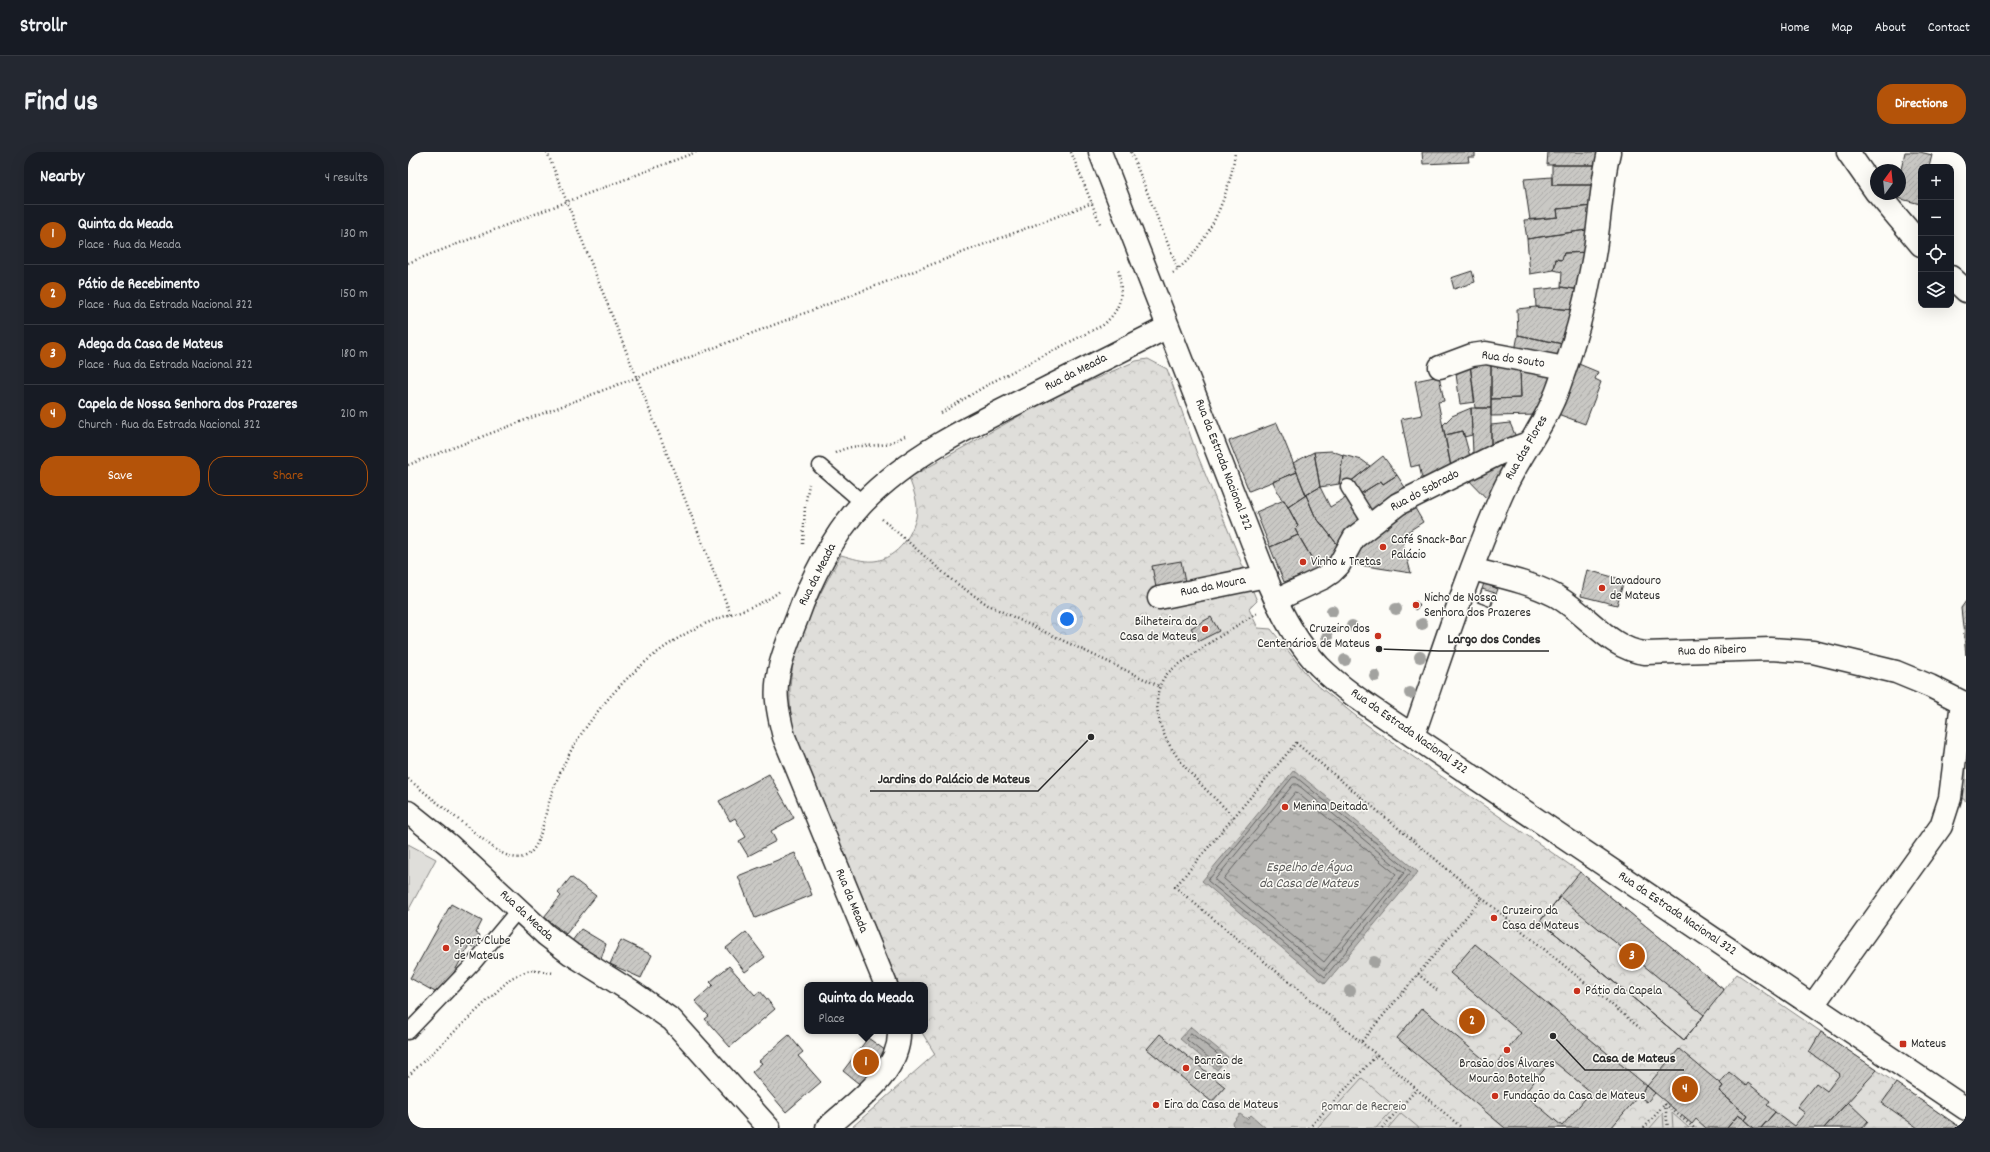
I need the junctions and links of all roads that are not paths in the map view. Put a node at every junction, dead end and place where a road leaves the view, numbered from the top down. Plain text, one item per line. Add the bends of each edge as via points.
1 (1100, 152) edge
2 (1609, 152) edge
3 (1848, 152) edge
4 (1870, 183) edge
5 (1883, 200) edge
6 (1918, 241) edge
7 (1954, 280) edge
8 (1966, 291) edge
9 (1168, 327) junction
10 (1440, 367) dead end
11 (1565, 368) junction
12 (1531, 442) junction
13 (820, 466) road end
14 (1348, 487) dead end
15 (863, 503) junction
16 (1371, 524) junction
17 (1472, 568) junction
18 (1266, 576) junction
19 (1159, 598) dead end
20 (1276, 600) junction
21 (1964, 703) edge
22 (1413, 736) junction
23 (408, 812) edge
24 (519, 909) junction
25 (885, 982) edge
26 (1813, 1006) junction
27 (408, 1032) edge
28 (898, 1034) edge
29 (1966, 1109) edge
30 (769, 1128) edge
31 (827, 1128) edge

1 - 9 street, Rua da Estrada Nacional 322
2 - 11 street, Rua das Flores via 1592,266
3 - 4 street
5 - 6 street
7 - 8 street
9 - 15 street, Rua da Meada via 959,434 903,468
9 - 18 street, Rua da Estrada Nacional 322
10 - 11 street, Rua do Souto via 1486,353
11 - 12 street, Rua das Flores via 1552,404
12 - 16 street, Rua do Sobrado via 1498,454 1412,496
12 - 17 street, Rua das Flores via 1508,479
13 - 15 lane
14 - 16 lane
15 - 25 street, Rua da Meada via 820,566 805,596 783,655 776,700 784,737
16 - 20 street, Rua do Sobrado via 1354,538 1332,572
17 - 21 street, Rua do Ribeiro via 1553,595 1628,650 1645,653 1771,649 1814,652 1896,672
17 - 22 street, Rua das Flores
18 - 19 street, Rua da Moura
18 - 20 street, Rua da Estrada Nacional 322
20 - 22 street, Rua da Estrada Nacional 322 via 1295,634 1319,666
21 - 26 street via 1950,798 1941,826
22 - 26 street, Rua da Estrada Nacional 322
23 - 24 street, Rua da Meada via 449,845
24 - 27 lane via 473,964
24 - 30 street, Rua da Meada via 571,954 672,1020
26 - 29 street, Rua da Estrada Nacional 322
28 - 31 street via 891,1062 878,1080

